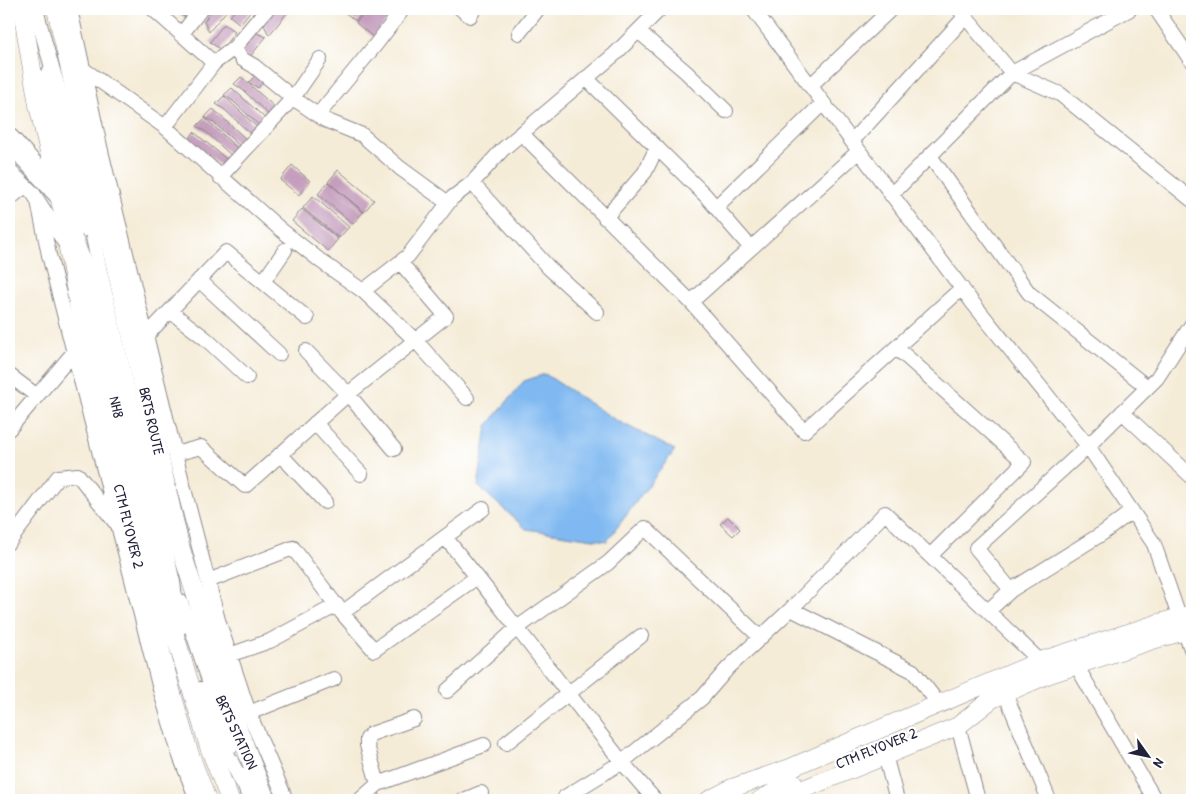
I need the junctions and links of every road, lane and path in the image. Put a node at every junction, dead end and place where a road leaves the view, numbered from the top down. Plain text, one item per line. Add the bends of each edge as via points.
1 (22, 9) edge
2 (36, 9) edge
3 (56, 9) edge
4 (70, 9) edge
5 (153, 9) edge
6 (201, 9) edge
7 (267, 9) edge
8 (403, 9) edge
9 (461, 9) edge
10 (474, 9) edge
11 (538, 9) edge
12 (660, 9) edge
13 (753, 9) edge
14 (891, 9) edge
15 (1130, 9) edge
16 (1156, 9) edge
17 (962, 13) edge
18 (638, 31) junction
19 (519, 33) dead end
20 (181, 34) junction
21 (234, 48) junction
22 (1192, 58) edge
23 (320, 60) dead end
24 (214, 64) junction
25 (83, 69) junction
26 (1012, 73) junction
27 (586, 78) junction
28 (810, 86) junction
29 (293, 98) junction
30 (823, 103) junction
31 (726, 111) dead end
32 (318, 115) junction
33 (165, 127) junction
34 (521, 133) junction
35 (9, 139) edge
36 (855, 146) junction
37 (657, 147) junction
38 (930, 156) junction
39 (9, 170) edge
40 (220, 177) junction
41 (472, 183) junction
42 (25, 186) junction
43 (891, 195) junction
44 (9, 199) edge
45 (1192, 200) edge
46 (38, 201) junction
47 (61, 203) junction
48 (448, 203) junction
49 (716, 207) junction
50 (606, 218) junction
51 (68, 248) junction
52 (751, 248) junction
53 (285, 250) dead end
54 (400, 262) junction
55 (199, 280) junction
56 (263, 282) junction
57 (962, 288) junction
58 (362, 291) junction
59 (691, 302) junction
60 (170, 311) junction
61 (597, 312) dead end
62 (307, 318) dead end
63 (1192, 324) edge
64 (146, 336) junction
65 (416, 340) junction
66 (896, 348) junction
67 (306, 351) dead end
68 (74, 352) junction
69 (279, 354) dead end
70 (9, 375) edge
71 (247, 377) dead end
72 (1147, 387) junction
73 (348, 394) junction
74 (37, 396) junction
75 (467, 398) dead end
76 (1122, 412) junction
77 (315, 423) junction
78 (9, 429) edge
79 (1088, 446) junction
80 (394, 449) dead end
81 (175, 454) junction
82 (280, 454) junction
83 (1191, 472) edge
84 (361, 474) dead end
85 (326, 502) dead end
86 (483, 509) dead end
87 (1132, 511) junction
88 (118, 526) junction
89 (196, 537) junction
90 (445, 537) junction
91 (9, 542) edge
92 (179, 542) junction
93 (930, 556) junction
94 (477, 577) junction
95 (208, 581) junction
96 (172, 582) joint
97 (1012, 590) junction
98 (340, 609) junction
99 (791, 609) junction
100 (988, 611) junction
101 (1187, 623) edge
102 (517, 628) junction
103 (641, 636) dead end
104 (760, 637) junction
105 (1192, 651) edge
106 (229, 654) junction
107 (1073, 658) junction
108 (1044, 668) junction
109 (334, 679) dead end
110 (447, 691) dead end
111 (568, 694) junction
112 (998, 696) junction
113 (939, 704) junction
114 (249, 713) junction
115 (414, 719) dead end
116 (958, 721) junction
117 (506, 743) dead end
118 (484, 745) dead end
119 (886, 755) junction
120 (622, 762) junction
121 (790, 768) junction
122 (378, 784) junction
123 (481, 793) dead end
124 (759, 793) edge
125 (565, 797) dead end
126 (197, 800) edge
127 (207, 800) edge
128 (230, 800) edge
129 (250, 800) edge
130 (266, 800) edge
131 (286, 800) edge
132 (360, 800) edge
133 (464, 800) edge
134 (655, 800) edge
135 (709, 800) edge
136 (731, 800) edge
137 (783, 800) edge
138 (897, 800) edge
139 (978, 800) edge
140 (1049, 800) edge
141 (1155, 800) edge

1 - 47 main road, NH8 via 38,105
2 - 96 street, BRTS ROUTE via 85,197
3 - 92 main road, NH8
4 - 25 street
5 - 20 street
6 - 20 street
7 - 21 street
8 - 32 street
9 - 10 street via 470,16
11 - 19 street
12 - 18 street
13 - 28 street
14 - 28 street
15 - 26 street
16 - 22 street
17 - 26 street
17 - 36 street
18 - 27 street
18 - 31 street
20 - 24 street
21 - 24 street
21 - 29 street via 242,59
23 - 29 street
24 - 33 street
25 - 33 street
25 - 64 street
26 - 38 street
26 - 45 street via 1060,94
27 - 34 street
27 - 37 street
28 - 30 street
29 - 32 street
29 - 40 street
30 - 36 street
30 - 49 street
32 - 48 street via 362,135
33 - 40 street
34 - 41 street
34 - 50 street
35 - 47 highway
36 - 43 street
36 - 52 street
37 - 49 street
37 - 50 street via 645,172
38 - 43 street
38 - 72 street via 1029,293
39 - 42 street
40 - 58 street via 280,229
41 - 48 street
41 - 61 street via 548,267
42 - 44 street
42 - 46 street
43 - 57 street
46 - 51 street
46 - 68 street
47 - 51 main road, CTM FLYOVER 2
47 - 128 main road, NH8 via 84,266 154,566 209,746
48 - 54 street
49 - 52 street
50 - 59 street
51 - 127 main road, CTM FLYOVER 2 via 89,363 168,680
52 - 59 street
53 - 56 street
54 - 58 street
54 - 65 street via 446,316
55 - 56 street via 226,252
55 - 60 street
55 - 69 street
56 - 62 street
57 - 66 street
57 - 79 street
58 - 65 street
59 - 66 street via 804,431
60 - 64 street
60 - 71 street
63 - 72 street via 1157,378
64 - 81 street
65 - 73 street
65 - 75 street
66 - 93 street via 1024,462
67 - 73 street
68 - 74 street
68 - 88 street
70 - 74 street
72 - 76 street
73 - 77 street
73 - 80 street
74 - 78 street
76 - 79 street
76 - 83 street
77 - 82 street
77 - 84 street
79 - 87 street
79 - 97 street via 976,548
81 - 82 street via 201,447 245,486
81 - 89 street
82 - 85 street
86 - 90 street
87 - 97 street
87 - 101 street via 1154,544
88 - 91 street via 78,475 58,477
88 - 126 street via 160,690
89 - 92 street
89 - 95 street
90 - 94 street
90 - 98 street
92 - 130 main road, NH8 via 239,731
93 - 99 street via 885,513
93 - 100 street
94 - 98 street via 374,650
94 - 102 street
95 - 98 street via 293,548
95 - 106 street
96 - 129 street, BRTS STATION via 191,627
97 - 100 street
98 - 106 street via 270,641
99 - 104 street
99 - 113 street via 914,671
100 - 108 street
101 - 105 street
101 - 107 main road
102 - 104 street via 608,563 645,528
102 - 110 street
102 - 111 street
103 - 111 street
104 - 120 street via 702,698
106 - 114 street
107 - 108 main road
107 - 141 street
108 - 112 main road
108 - 113 main road
109 - 114 street
111 - 117 street
111 - 120 street
112 - 116 main road
112 - 140 street
113 - 121 main road
114 - 131 street
115 - 122 street via 371,734 367,739
116 - 119 main road
116 - 124 main road, CTM FLYOVER 2
116 - 139 street
118 - 122 street
119 - 137 main road
119 - 138 street
120 - 125 street
120 - 134 street
121 - 124 main road
121 - 135 main road via 732,788
122 - 132 street
123 - 133 street
124 - 136 main road

